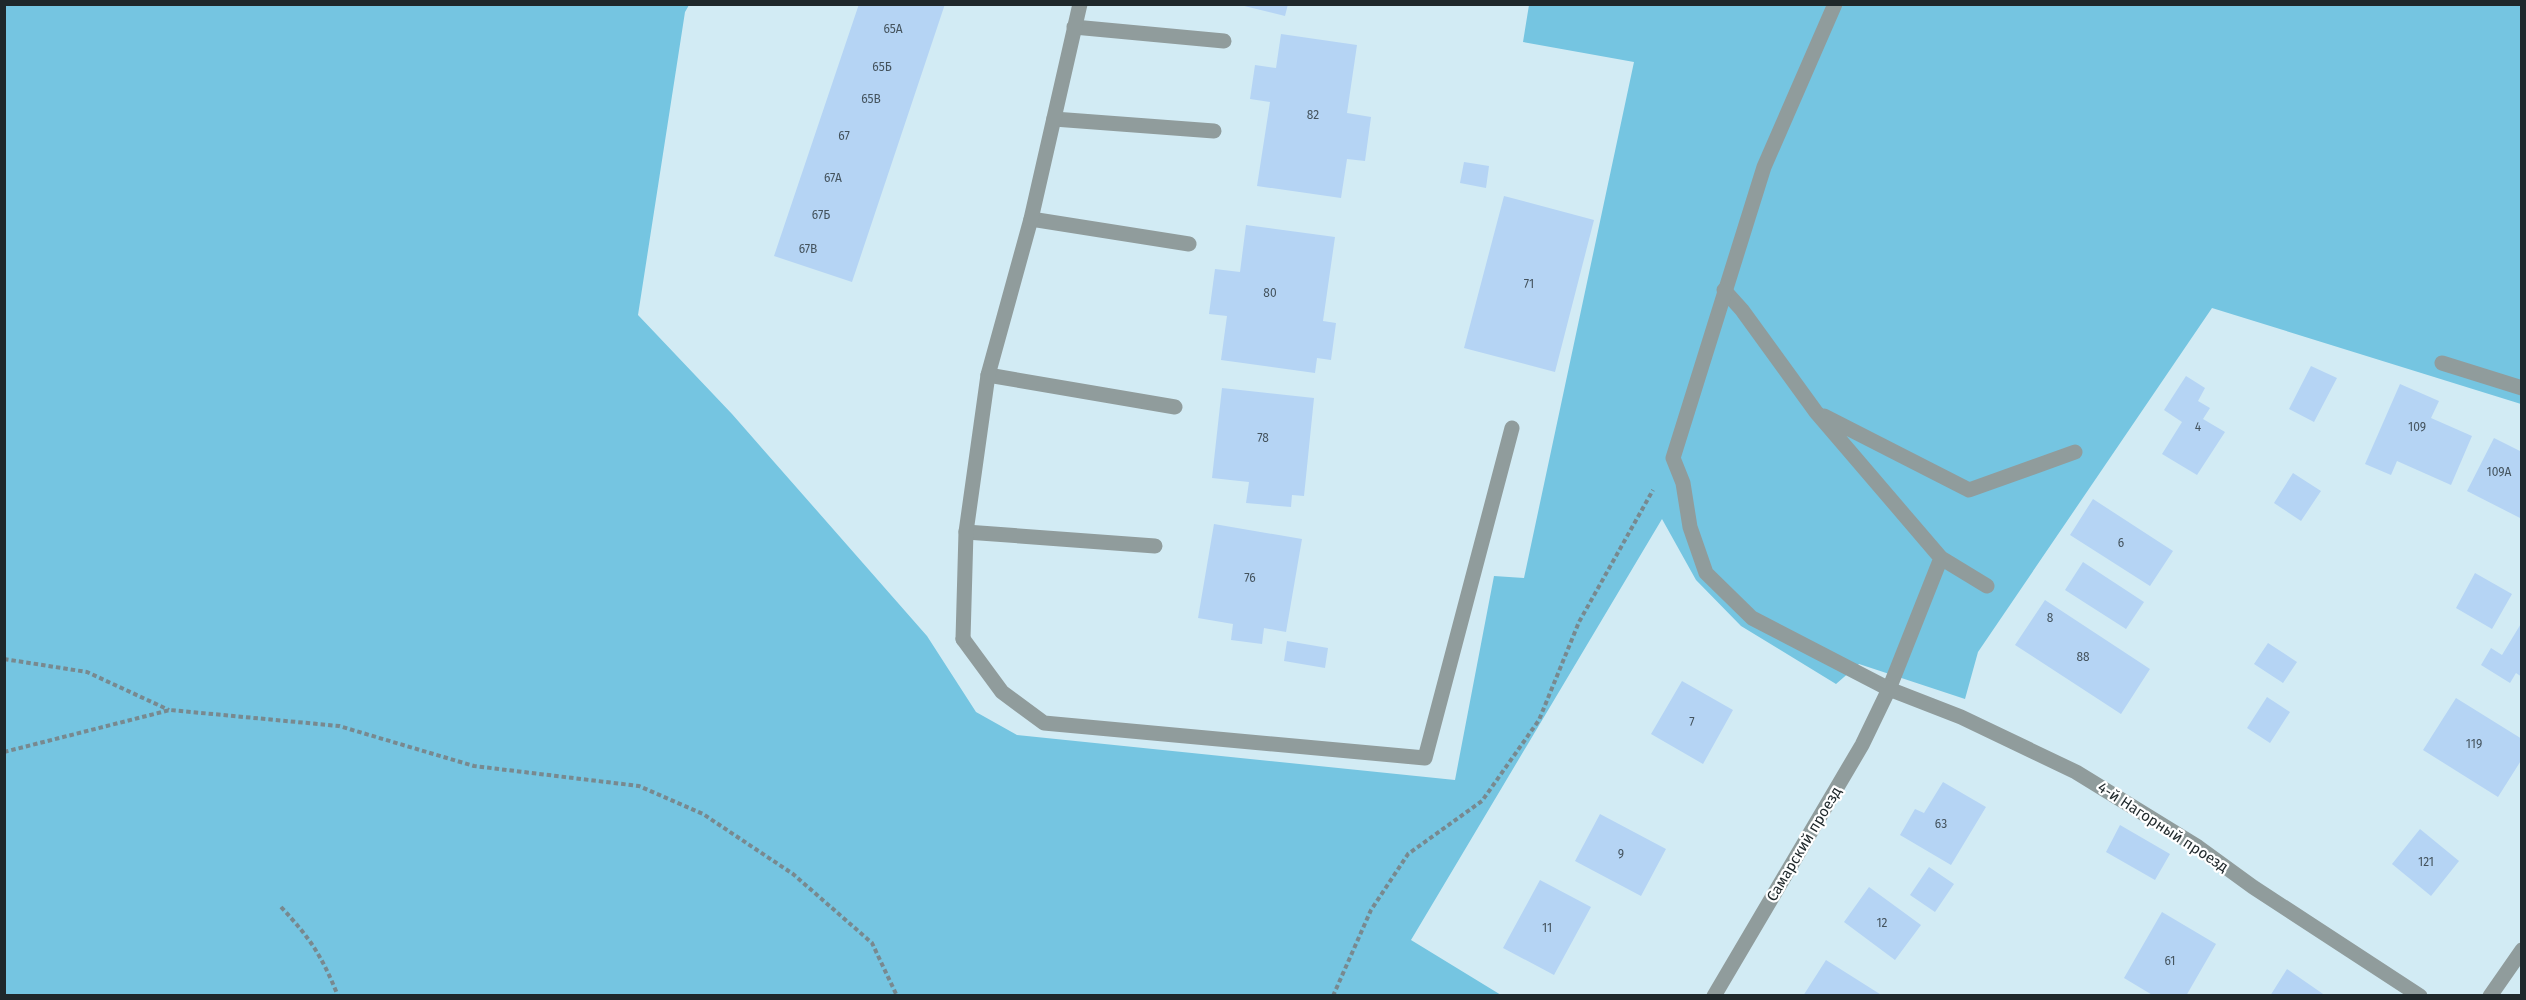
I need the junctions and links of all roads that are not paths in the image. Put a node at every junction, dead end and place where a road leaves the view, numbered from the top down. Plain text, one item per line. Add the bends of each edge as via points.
1 (1080, 4) edge
2 (1835, 4) edge
3 (1074, 27) junction
4 (1224, 41) dead end
5 (1054, 119) junction
6 (1214, 131) dead end
7 (1031, 219) junction
8 (1189, 244) dead end
9 (1724, 290) junction
10 (2442, 363) dead end
11 (988, 375) junction
12 (2522, 388) edge
13 (1175, 407) dead end
14 (1816, 412) junction
15 (1512, 428) dead end
16 (2075, 452) dead end
17 (966, 532) junction
18 (1155, 546) dead end
19 (1941, 558) junction
20 (1987, 586) dead end
21 (1889, 690) junction
22 (2522, 950) edge
23 (1714, 996) edge
24 (2420, 996) edge
25 (2490, 996) edge

1 - 3 street
2 - 9 street via 1764,167
3 - 4 street
3 - 5 street
5 - 6 street
5 - 7 street
7 - 8 street
7 - 11 street
9 - 14 street
9 - 21 street, 4-й Нагорный проезд via 1673,458 1706,573 1752,618
10 - 12 street
11 - 13 street
11 - 17 street
14 - 16 street via 1969,490
14 - 19 street
15 - 17 street via 1425,758 1044,723 1002,692 963,639
17 - 18 street
19 - 20 street
19 - 21 street, Самарский проезд
21 - 23 street, Самарский проезд via 1862,745
21 - 24 street, 4-й Нагорный проезд via 1961,717 2076,772 2198,846 2253,887
22 - 25 street

